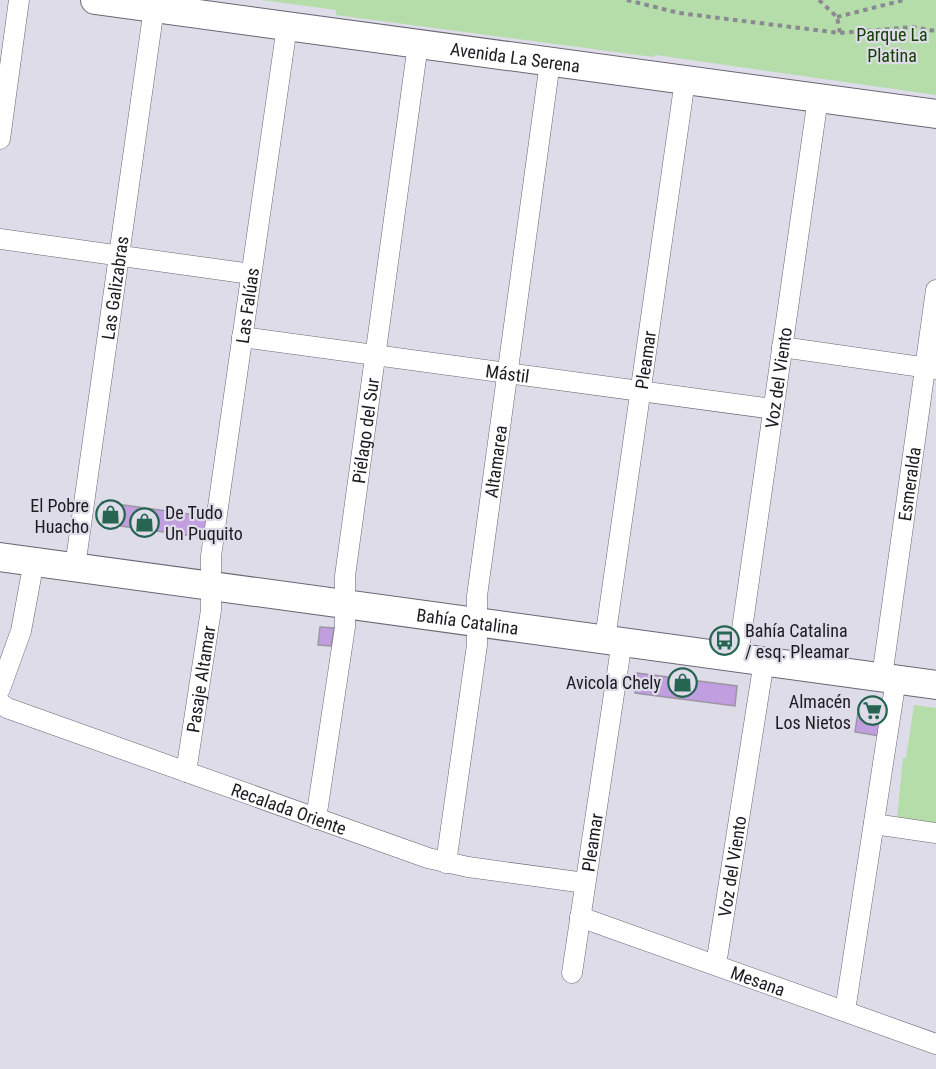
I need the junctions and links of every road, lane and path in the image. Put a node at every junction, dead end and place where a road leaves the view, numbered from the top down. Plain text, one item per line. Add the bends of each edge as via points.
1 (19, 0) edge
2 (95, 0) edge
3 (627, 0) edge
4 (819, 0) edge
5 (904, 0) edge
6 (154, 8) junction
7 (837, 17) junction
8 (286, 26) junction
9 (936, 31) edge
10 (840, 33) junction
11 (418, 44) junction
12 (550, 62) junction
13 (685, 80) junction
14 (818, 98) junction
15 (936, 114) edge
16 (0, 139) edge
17 (0, 239) edge
18 (119, 256) junction
19 (251, 274) junction
20 (936, 290) edge
21 (242, 337) junction
22 (782, 347) junction
23 (375, 355) junction
24 (931, 368) edge
25 (508, 373) junction
26 (641, 391) junction
27 (773, 409) junction
28 (0, 557) edge
29 (34, 561) junction
30 (75, 567) junction
31 (211, 585) junction
32 (345, 604) junction
33 (477, 622) junction
34 (614, 640) junction
35 (751, 659) junction
36 (889, 678) junction
37 (936, 685) edge
38 (0, 688) edge
39 (0, 704) edge
40 (186, 772) junction
41 (316, 819) junction
42 (874, 824) junction
43 (936, 833) edge
44 (446, 863) junction
45 (585, 883) junction
46 (580, 917) junction
47 (716, 965) junction
48 (572, 973) dead end
49 (845, 1011) junction
50 (936, 1044) edge

1 - 16 street
2 - 6 street, Avenida La Serena
3 - 10 path via 678,13
4 - 7 path
5 - 7 path
6 - 8 street, Avenida La Serena
6 - 18 street, Las Galizabras
7 - 10 path
8 - 11 street, Avenida La Serena
8 - 19 street, Las Falúas
9 - 10 path via 912,27
11 - 12 street, Avenida La Serena
11 - 23 street, Piélago del Sur
12 - 13 street, Avenida La Serena
12 - 25 street, Altamarea
13 - 14 street, Avenida La Serena
13 - 26 street, Pleamar
14 - 15 street, Avenida La Serena
14 - 22 street, Voz del Viento
17 - 18 street
18 - 19 street
18 - 30 street, Las Galizabras
19 - 21 street, Las Falúas
20 - 24 street, Esmeralda
21 - 23 street, Mástil
21 - 31 street, Las Falúas via 211,556
22 - 24 street
22 - 27 street, Voz del Viento
23 - 25 street, Mástil
23 - 32 street, Piélago del Sur via 345,576
24 - 36 street, Esmeralda
25 - 26 street, Mástil
25 - 33 street, Altamarea via 477,596
26 - 27 street, Mástil
26 - 34 street, Pleamar
27 - 35 street, Voz del Viento
28 - 29 street, Bahía Catalina
29 - 30 street, Bahía Catalina
29 - 38 street via 21,631
30 - 31 street, Bahía Catalina
31 - 32 street, Bahía Catalina
31 - 40 street, Pasaje Altamar via 211,610
32 - 33 street, Bahía Catalina
32 - 41 street, Piélago del Sur via 345,627
33 - 34 street, Bahía Catalina
33 - 44 street, Altamarea
34 - 35 street, Bahía Catalina
34 - 45 street, Pleamar
35 - 36 street, Bahía Catalina
35 - 47 street, Voz del Viento
36 - 37 street, Bahía Catalina
36 - 42 street, Esmeralda
39 - 40 street, Recalada Oriente
40 - 41 street, Recalada Oriente
41 - 44 street, Recalada Oriente
42 - 43 street
42 - 49 street, Esmeralda
44 - 45 street, Recalada Oriente
45 - 46 street, Pleamar
46 - 47 street, Mesana
46 - 48 street, Pleamar
47 - 49 street, Mesana
49 - 50 street, Mesana

